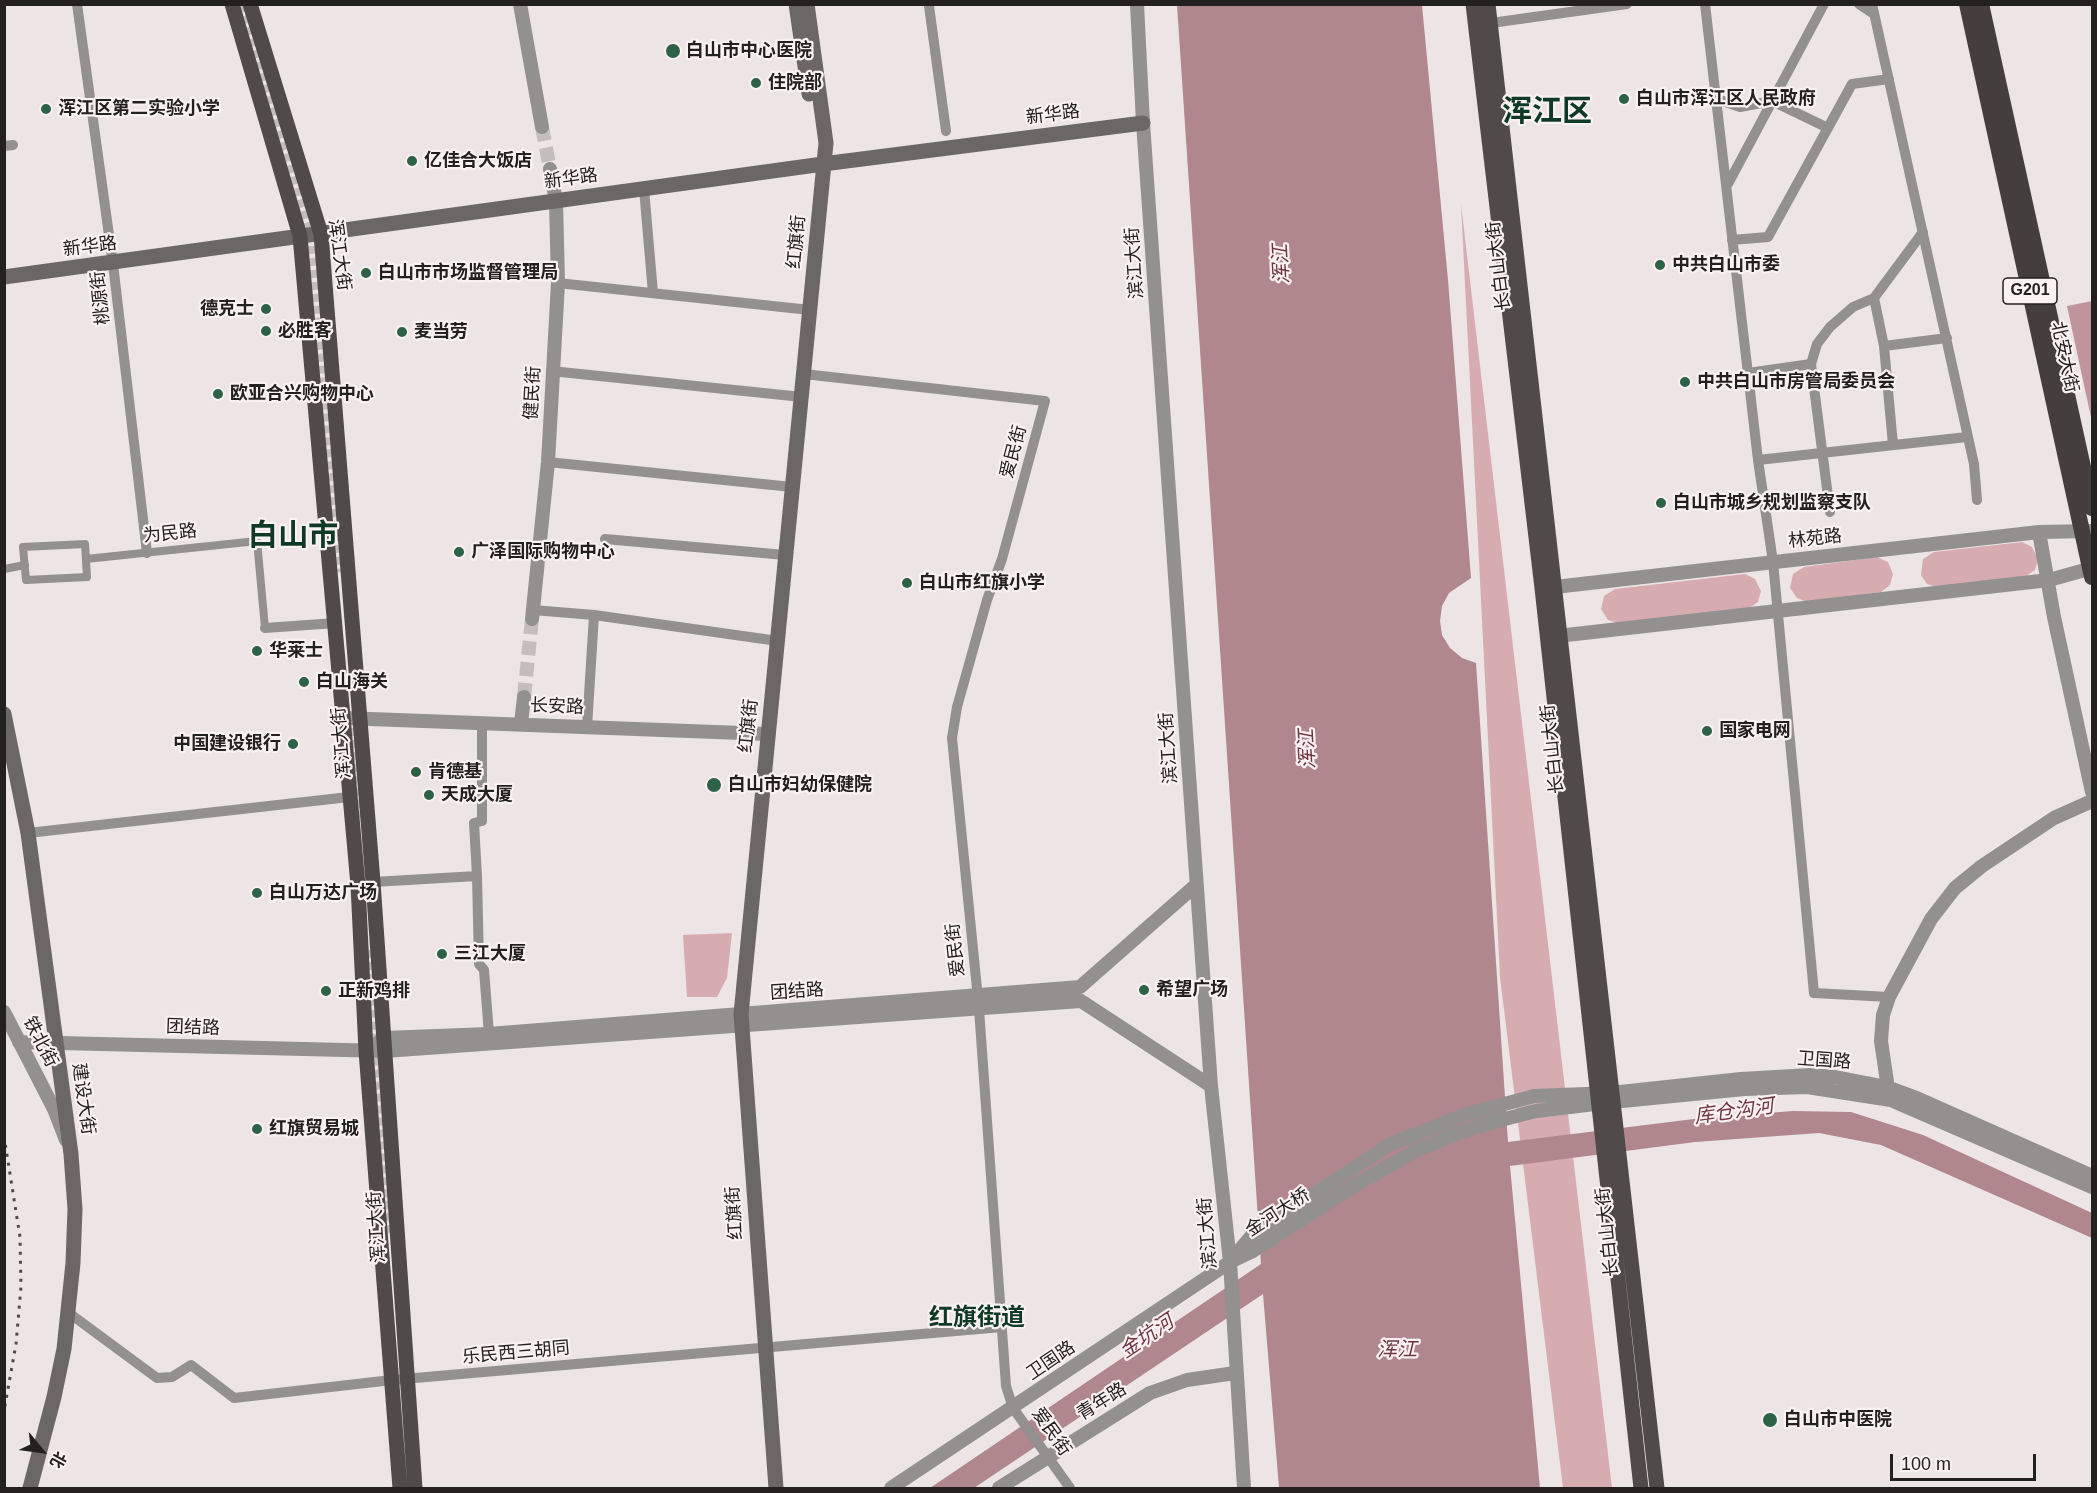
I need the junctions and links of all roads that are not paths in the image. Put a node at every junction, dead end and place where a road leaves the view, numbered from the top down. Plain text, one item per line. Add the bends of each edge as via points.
1 (77, 4) edge
2 (232, 4) edge
3 (250, 4) edge
4 (520, 4) edge
5 (796, 4) edge
6 (807, 4) edge
7 (1137, 4) edge
8 (1473, 4) edge
9 (1488, 4) edge
10 (1627, 4) edge
11 (1705, 4) edge
12 (1824, 4) edge
13 (1859, 4) edge
14 (1967, 4) edge
15 (1981, 4) edge
16 (931, 5) edge
17 (1873, 9) edge
18 (1483, 24) junction
19 (1889, 79) junction
20 (1717, 99) junction
21 (1772, 101) junction
22 (1143, 123) junction
23 (542, 127) tunnel mouth
24 (1828, 128) junction
25 (946, 131) dead end
26 (823, 164) junction
27 (550, 169) tunnel mouth
28 (1728, 184) junction
29 (644, 189) junction
30 (556, 201) junction
31 (1923, 232) junction
32 (321, 234) junction
33 (300, 236) junction
34 (1732, 240) junction
35 (113, 264) junction
36 (4, 277) edge
37 (558, 283) junction
38 (653, 293) junction
39 (1874, 298) junction
40 (810, 310) junction
41 (1947, 338) junction
42 (1884, 346) junction
43 (1810, 364) junction
44 (552, 371) junction
45 (1748, 373) junction
46 (804, 374) junction
47 (802, 397) junction
48 (1967, 437) junction
49 (1893, 445) junction
50 (1822, 453) junction
51 (1758, 460) junction
52 (548, 462) junction
53 (792, 487) junction
54 (1977, 500) dead end
55 (2092, 508) edge
56 (1830, 512) dead end
57 (2039, 532) junction
58 (2088, 532) edge
59 (605, 538) dead end
60 (147, 553) junction
61 (785, 555) junction
62 (86, 559) junction
63 (1773, 562) junction
64 (25, 565) junction
65 (4, 569) edge
66 (2092, 571) edge
67 (2049, 580) junction
68 (1549, 588) junction
69 (1778, 610) junction
70 (532, 615) joint
71 (594, 615) junction
72 (336, 623) junction
73 (265, 628) joint
74 (1553, 636) junction
75 (777, 641) junction
76 (524, 697) tunnel mouth
77 (4, 714) edge
78 (352, 718) junction
79 (482, 723) junction
80 (521, 724) junction
81 (587, 727) junction
82 (768, 734) junction
83 (2092, 792) edge
84 (349, 797) junction
85 (2092, 801) edge
86 (28, 833) junction
87 (477, 876) junction
88 (373, 882) junction
89 (1196, 885) junction
90 (1080, 987) junction
91 (1889, 997) junction
92 (1081, 1001) junction
93 (978, 1003) junction
94 (4, 1012) edge
95 (741, 1020) junction
96 (489, 1034) junction
97 (19, 1042) junction
98 (56, 1042) junction
99 (384, 1045) junction
100 (366, 1051) junction
101 (1210, 1086) junction
102 (1889, 1094) junction
103 (1534, 1096) joint
104 (1605, 1098) junction
105 (1536, 1111) joint
106 (71, 1154) junction
107 (1612, 1154) junction
108 (2092, 1176) edge
109 (2092, 1186) edge
110 (1230, 1262) junction
111 (69, 1313) junction
112 (1002, 1327) junction
113 (765, 1347) junction
114 (1235, 1373) junction
115 (407, 1379) junction
116 (392, 1380) junction
117 (1017, 1413) junction
118 (1046, 1454) junction
119 (30, 1488) edge
120 (400, 1488) edge
121 (415, 1488) edge
122 (776, 1488) edge
123 (891, 1488) edge
124 (999, 1488) edge
125 (1070, 1488) edge
126 (1244, 1488) edge
127 (1641, 1488) edge
128 (1657, 1488) edge

1 - 35 street, 桃源街
2 - 33 main road, 浑江大街
3 - 32 main road, 浑江大街
4 - 23 street
5 - 26 main road via 816,146
6 - 26 main road, 红旗街 via 826,143
7 - 22 street, 滨江大街
8 - 18 main road, 长白山大街
9 - 18 main road, 长白山大街
10 - 18 street
11 - 20 street
12 - 21 street
13 - 17 street
14 - 58 highway, 北安大街 / G201
15 - 55 highway, 北安大街 / G201
16 - 25 street
17 - 19 street
18 - 68 main road, 长白山大街
19 - 24 street via 1852,84
19 - 31 street
20 - 21 street via 1740,107
20 - 28 street
21 - 24 street
21 - 28 street
22 - 26 main road, 新华路
22 - 89 street, 滨江大街
24 - 34 street via 1768,237
26 - 29 main road, 新华路
26 - 40 main road, 红旗街
27 - 30 street, 健民街
28 - 34 street
29 - 30 main road, 新华路
29 - 38 street
30 - 32 main road, 新华路
30 - 37 street, 健民街
31 - 39 street
31 - 41 street
32 - 33 main road, 新华路
32 - 78 main road, 浑江大街
33 - 35 main road, 新华路
33 - 72 main road, 浑江大街
34 - 45 street
35 - 36 main road, 新华路
35 - 60 street, 桃源街
37 - 38 street
37 - 44 street, 健民街
38 - 40 street
39 - 42 street
39 - 43 street via 1853,307 1830,327 1817,344
40 - 46 main road, 红旗街
41 - 42 street
41 - 48 street
42 - 49 street
43 - 45 street
43 - 50 street
44 - 47 street
44 - 52 street, 健民街
45 - 51 street
46 - 47 main road, 红旗街
46 - 93 street, 爱民街 via 1045,401 957,707 952,738
47 - 53 main road, 红旗街
48 - 49 street
48 - 54 street
49 - 50 street
50 - 51 street
50 - 56 street
51 - 63 street
52 - 53 street
52 - 70 street, 健民街
53 - 61 main road, 红旗街
57 - 58 street, 林苑路
57 - 63 street, 林苑路
57 - 67 street
58 - 66 highway, 北安大街 / G201
59 - 61 street
60 - 62 street, 为民路
60 - 73 street, 为民路 via 257,541
61 - 75 main road, 红旗街
62 - 64 street via 87,578 26,580
62 - 64 street via 85,544 23,547
63 - 68 street, 林苑路
63 - 69 street
64 - 65 street
66 - 67 street
67 - 69 street
67 - 83 street
68 - 74 main road, 长白山大街
69 - 74 street
69 - 91 street via 1814,993
70 - 71 street
71 - 75 street
71 - 81 street
72 - 73 street
72 - 78 main road, 浑江大街
74 - 104 main road, 长白山大街
75 - 82 main road, 红旗街
76 - 80 street
77 - 86 main road, 建设大街
78 - 79 street, 长安路
78 - 84 main road, 浑江大街
78 - 88 main road, 浑江大街
79 - 80 street, 长安路
79 - 87 street via 482,821 474,822
80 - 81 street, 长安路
81 - 82 street, 长安路
82 - 95 main road, 红旗街
84 - 86 street
84 - 100 main road, 浑江大街 via 358,885
85 - 91 street via 2054,818 1954,888 1931,919
86 - 98 main road, 建设大街
87 - 88 street
87 - 96 street via 479,964 484,970
88 - 99 main road, 浑江大街
89 - 90 street
89 - 101 street, 滨江大街
90 - 92 street
90 - 93 street, 团结路
91 - 102 street via 1881,1041
92 - 93 street, 团结路
92 - 101 street
93 - 95 street, 团结路
93 - 112 street, 爱民街
94 - 97 street, 铁北街
95 - 96 street, 团结路
95 - 99 street, 团结路
95 - 113 main road, 红旗街
96 - 99 street, 团结路
97 - 98 street, 团结路
97 - 106 street, 铁北街 via 54,1109
98 - 100 street, 团结路
98 - 106 main road, 建设大街
99 - 100 street, 团结路
99 - 115 main road, 浑江大街
100 - 116 main road, 浑江大街
101 - 110 street, 滨江大街
102 - 104 street, 卫国路 via 1788,1087
102 - 108 street, 卫国路
102 - 109 street, 卫国路
103 - 104 street, 卫国路
103 - 110 street, 金河大桥 via 1464,1114 1391,1144 1254,1233
104 - 105 street, 卫国路
104 - 107 main road, 长白山大街
105 - 110 street, 金河大桥 via 1458,1133 1413,1152
106 - 111 main road, 建设大街 via 75,1209
107 - 127 main road, 长白山大街
107 - 128 main road, 长白山大街
110 - 114 street, 滨江大街
110 - 117 street, 卫国路
111 - 116 street, 乐民西三胡同 via 157,1378 172,1377 190,1365 234,1398
111 - 119 main road, 建设大街 via 54,1397
112 - 113 street, 乐民西三胡同
112 - 117 street, 爱民街 via 1006,1386
113 - 115 street, 乐民西三胡同
113 - 122 main road, 红旗街
114 - 118 street, 青年路 via 1187,1380 1150,1393
114 - 126 street, 滨江大街
115 - 116 street, 乐民西三胡同
115 - 121 main road, 浑江大街
116 - 120 main road, 浑江大街
117 - 118 street, 爱民街
117 - 123 street, 卫国路
118 - 124 street, 青年路
118 - 125 street, 爱民街

